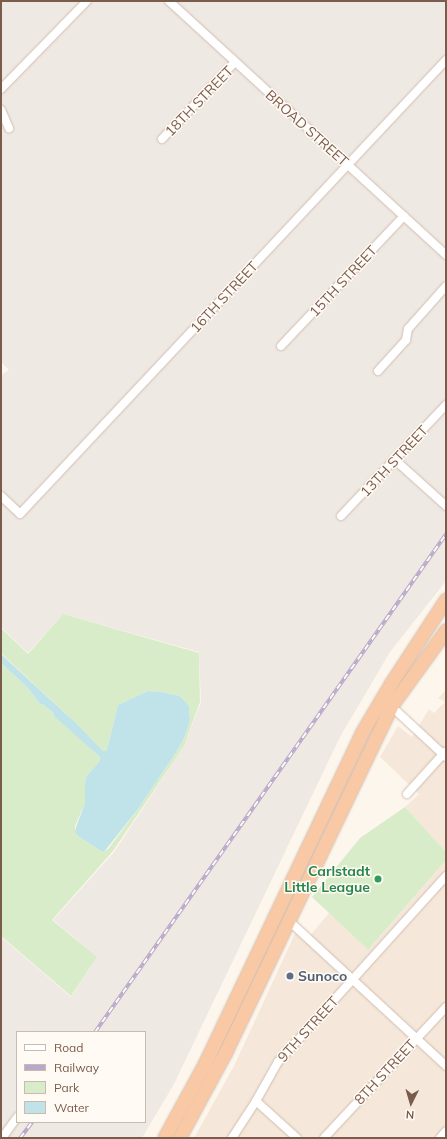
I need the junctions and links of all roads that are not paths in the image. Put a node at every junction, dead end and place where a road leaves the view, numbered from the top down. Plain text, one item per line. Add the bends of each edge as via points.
1 (87, 1) edge
2 (169, 1) edge
3 (446, 60) edge
4 (235, 62) junction
5 (1, 89) edge
6 (1, 110) edge
7 (9, 128) dead end
8 (162, 139) dead end
9 (348, 165) junction
10 (404, 216) junction
11 (446, 255) edge
12 (446, 286) edge
13 (281, 346) dead end
14 (378, 371) dead end
15 (446, 405) edge
16 (395, 460) junction
17 (1, 496) edge
18 (446, 506) edge
19 (342, 516) dead end
20 (446, 599) edge
21 (446, 608) edge
22 (446, 630) edge
23 (413, 650) junction
24 (391, 706) junction
25 (445, 754) edge
26 (407, 794) dead end
27 (446, 876) edge
28 (288, 920) junction
29 (353, 980) junction
30 (446, 1007) edge
31 (416, 1038) junction
32 (446, 1066) edge
33 (256, 1101) junction
34 (16, 1118) edge
35 (446, 1131) edge
36 (2, 1138) edge
37 (164, 1138) edge
38 (179, 1138) edge
39 (232, 1138) edge
40 (297, 1138) edge
41 (324, 1138) edge
42 (440, 1138) edge

1 - 5 street
2 - 4 street, BROAD STREET
3 - 9 street, 16TH STREET
4 - 8 street, 18TH STREET
4 - 9 street, BROAD STREET
6 - 7 street
9 - 10 street, BROAD STREET
9 - 17 street, 16TH STREET via 20,514
10 - 11 street, BROAD STREET
10 - 13 street, 15TH STREET
12 - 14 street via 408,329 406,340
15 - 16 street, 13TH STREET
16 - 18 street
16 - 19 street, 13TH STREET
20 - 23 highway
21 - 23 highway
22 - 24 highway
23 - 37 highway via 362,732 205,1063
24 - 25 street
24 - 28 highway
25 - 26 street
27 - 29 street, 9TH STREET
28 - 29 street
28 - 38 highway via 225,1053
29 - 31 street
29 - 33 street, 9TH STREET via 278,1062
30 - 31 street, 8TH STREET
31 - 32 street
31 - 41 street, 8TH STREET
33 - 39 street, 9TH STREET
33 - 40 street
34 - 36 street
35 - 42 street

